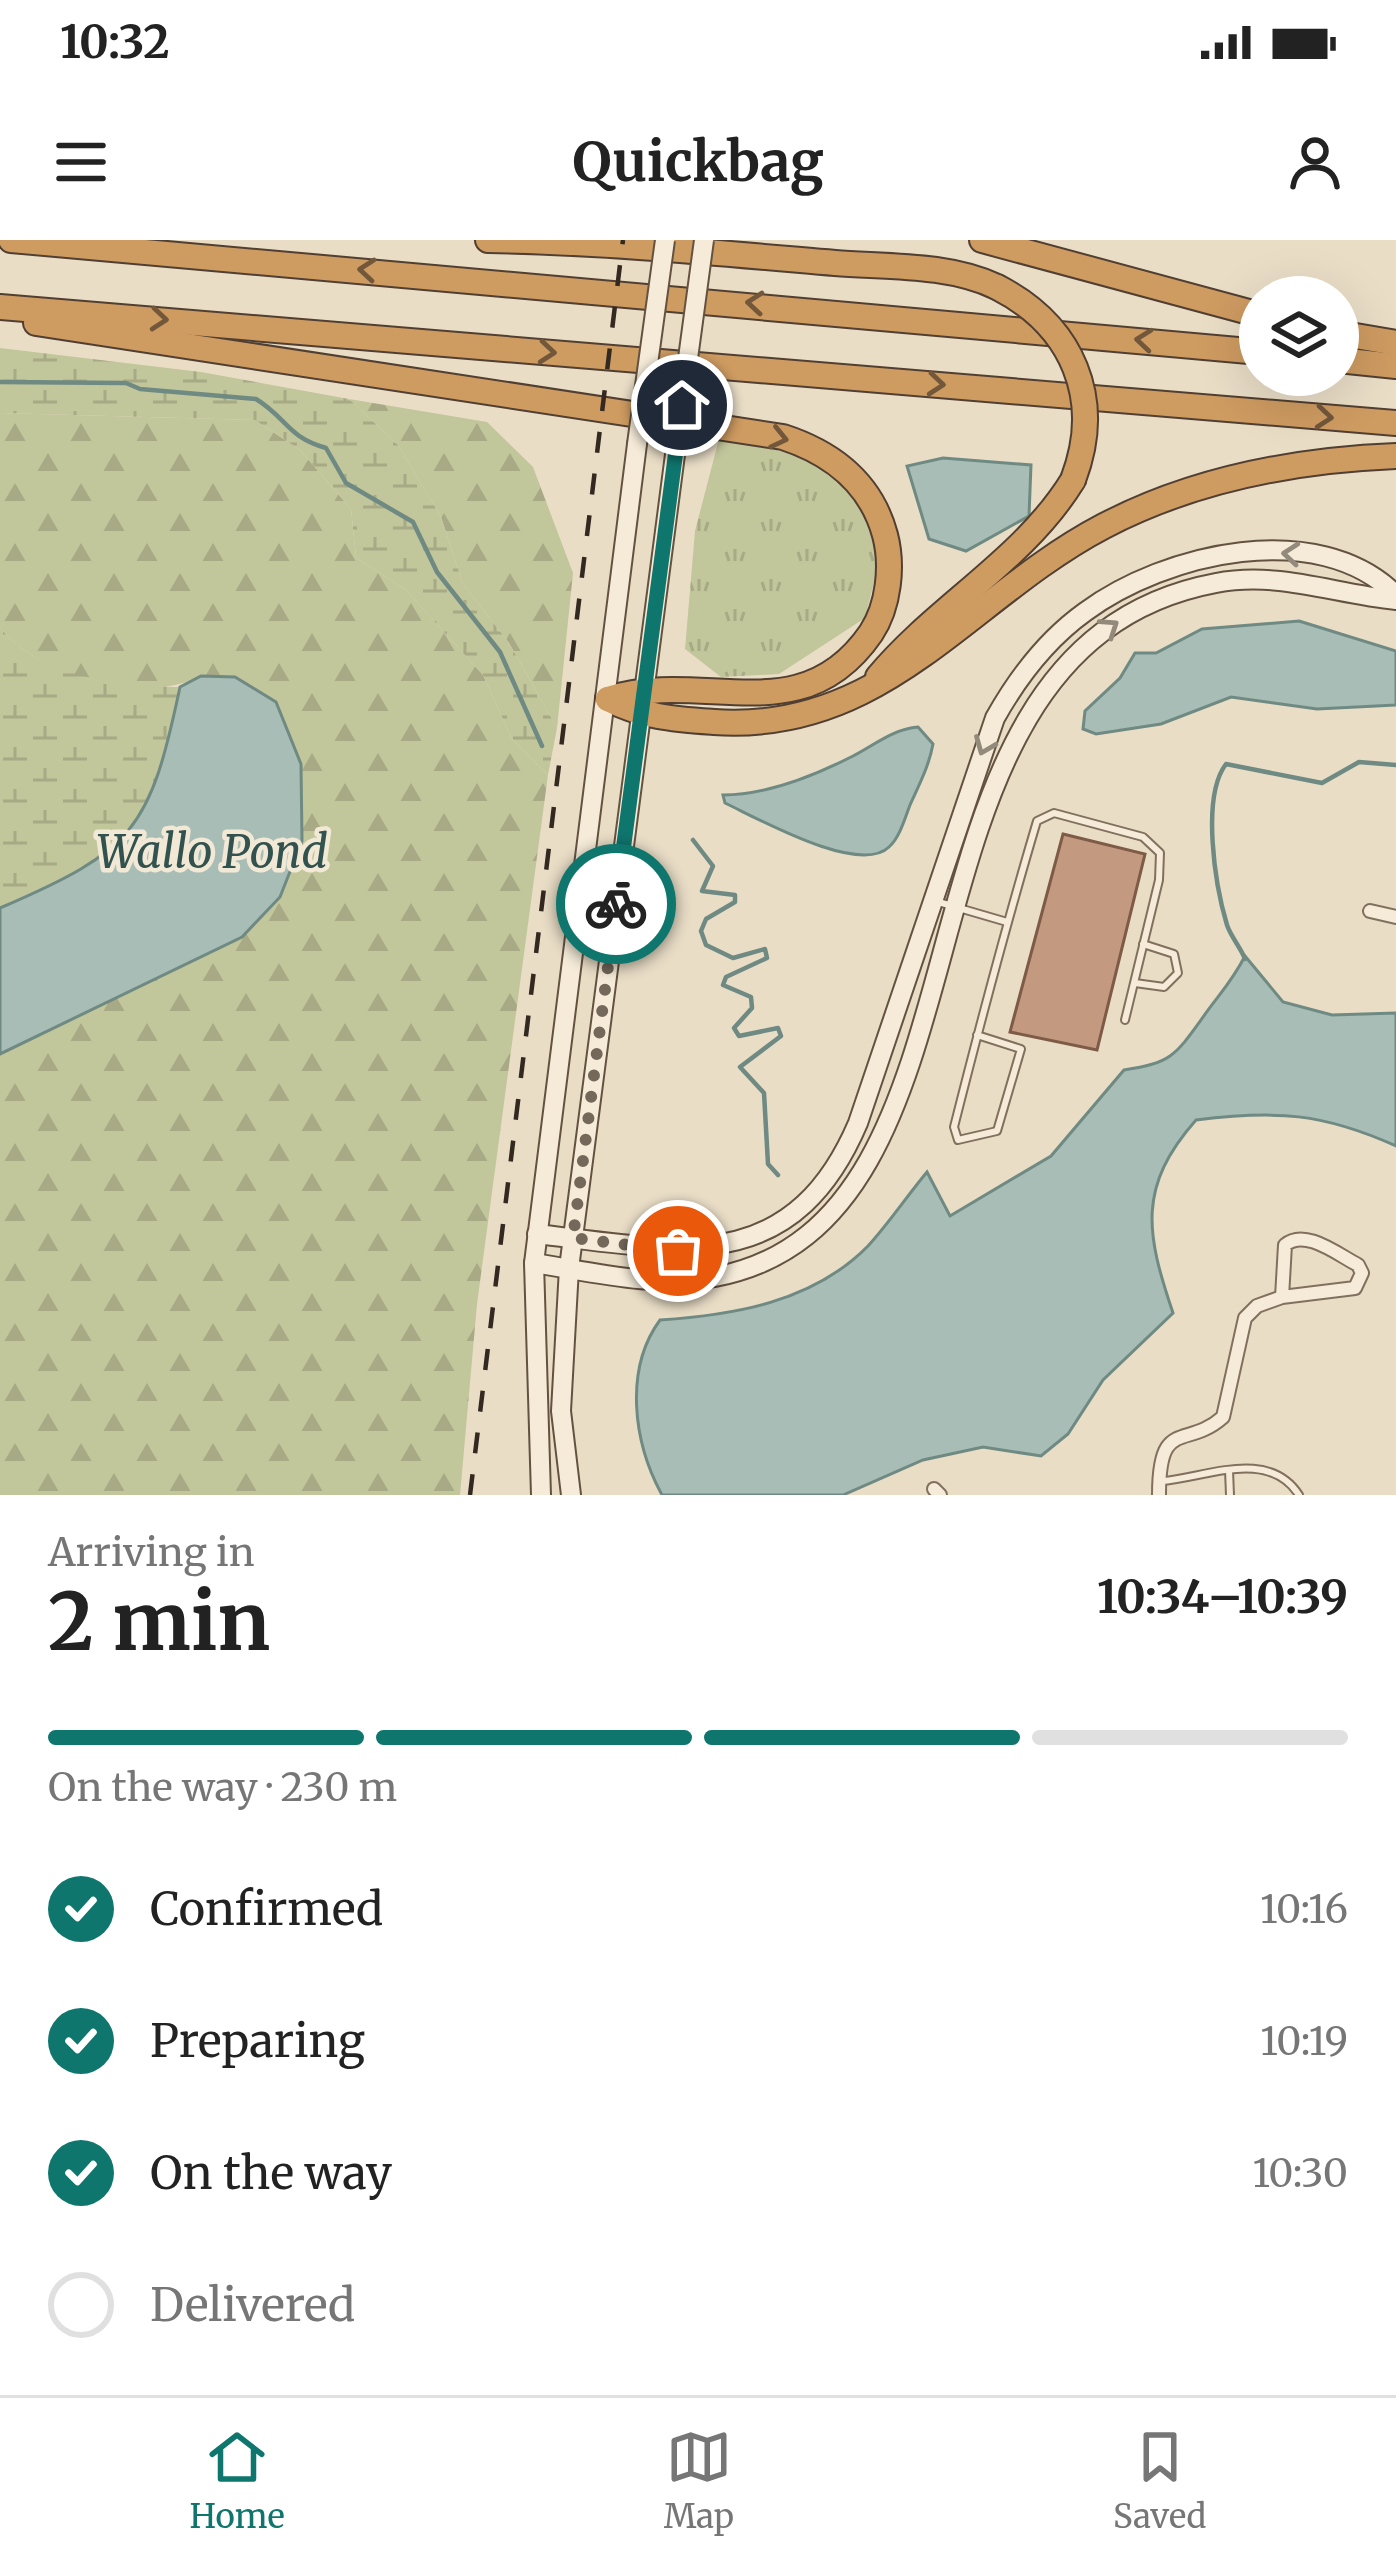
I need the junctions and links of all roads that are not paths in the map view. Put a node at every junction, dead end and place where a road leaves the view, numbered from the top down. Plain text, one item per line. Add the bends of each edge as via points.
1 (11, 240) edge
2 (222, 240) edge
3 (488, 240) edge
4 (665, 240) edge
5 (704, 240) edge
6 (982, 240) edge
7 (156, 252) junction
8 (1239, 309) edge
9 (0, 311) edge
10 (1359, 337) edge
11 (1396, 343) edge
12 (1239, 350) edge
13 (1359, 362) edge
14 (1396, 366) edge
15 (1396, 423) edge
16 (1396, 456) edge
17 (1396, 598) edge
18 (873, 684) junction
19 (646, 686) junction
20 (608, 699) junction
21 (642, 716) junction
22 (931, 900) junction
23 (958, 907) junction
24 (1370, 911) dead end
25 (1396, 917) edge
26 (1007, 922) junction
27 (1143, 944) junction
28 (1135, 982) junction
29 (1125, 1020) dead end
30 (977, 1035) junction
31 (537, 1234) junction
32 (573, 1238) junction
33 (533, 1263) junction
34 (569, 1268) junction
35 (1282, 1297) junction
36 (1229, 1470) junction
37 (1159, 1488) edge
38 (541, 1495) edge
39 (571, 1495) edge
40 (1230, 1495) edge
41 (1298, 1495) edge

1 - 7 highway
2 - 7 highway
3 - 18 highway, bridge via 916,269 979,278 1042,315 1074,360 1087,422 1073,480 1052,513 908,640
4 - 20 street, bridge
5 - 19 street, bridge
6 - 8 highway
12 -> 7 highway
9 -> 15 highway
9 -> 19 highway via 783,437 811,446 854,478 880,518 889,571 876,625 858,652 828,676 781,693
10 - 11 highway
13 - 14 highway
16 - 18 highway via 1248,473 1136,509 1064,549 923,660
17 -> 22 street via 1371,571 1271,553 1206,558 1110,595 1056,636 1012,688 982,748
23 -> 17 street via 1009,748 1047,683 1096,636 1157,601 1220,582 1309,581
18 - 21 highway via 820,712 761,725
19 - 20 highway
19 - 21 street
20 - 21 highway
20 - 31 street
21 - 32 street
22 - 23 lane
22 - 32 street via 858,1123 826,1181 764,1230 708,1248 648,1250
23 - 26 lane
23 - 34 street via 871,1161 828,1218 774,1257 712,1278
24 - 25 street
26 - 27 lane via 1037,821 1054,813 1143,836 1160,853
26 - 30 lane
27 - 28 lane
27 - 28 lane via 1174,954 1178,974 1164,987
28 - 29 lane
30 - 30 lane via 953,1127 958,1139 997,1131 1021,1048
31 - 32 street
31 - 33 street
32 - 34 street
33 - 34 street
33 - 38 street
34 - 39 street via 561,1411
35 - 35 street via 1355,1288 1362,1273 1302,1237 1291,1239
35 - 37 street via 1245,1318 1223,1417 1178,1437 1159,1464
36 - 37 lane
36 - 40 lane
36 - 41 lane via 1258,1468 1285,1478

